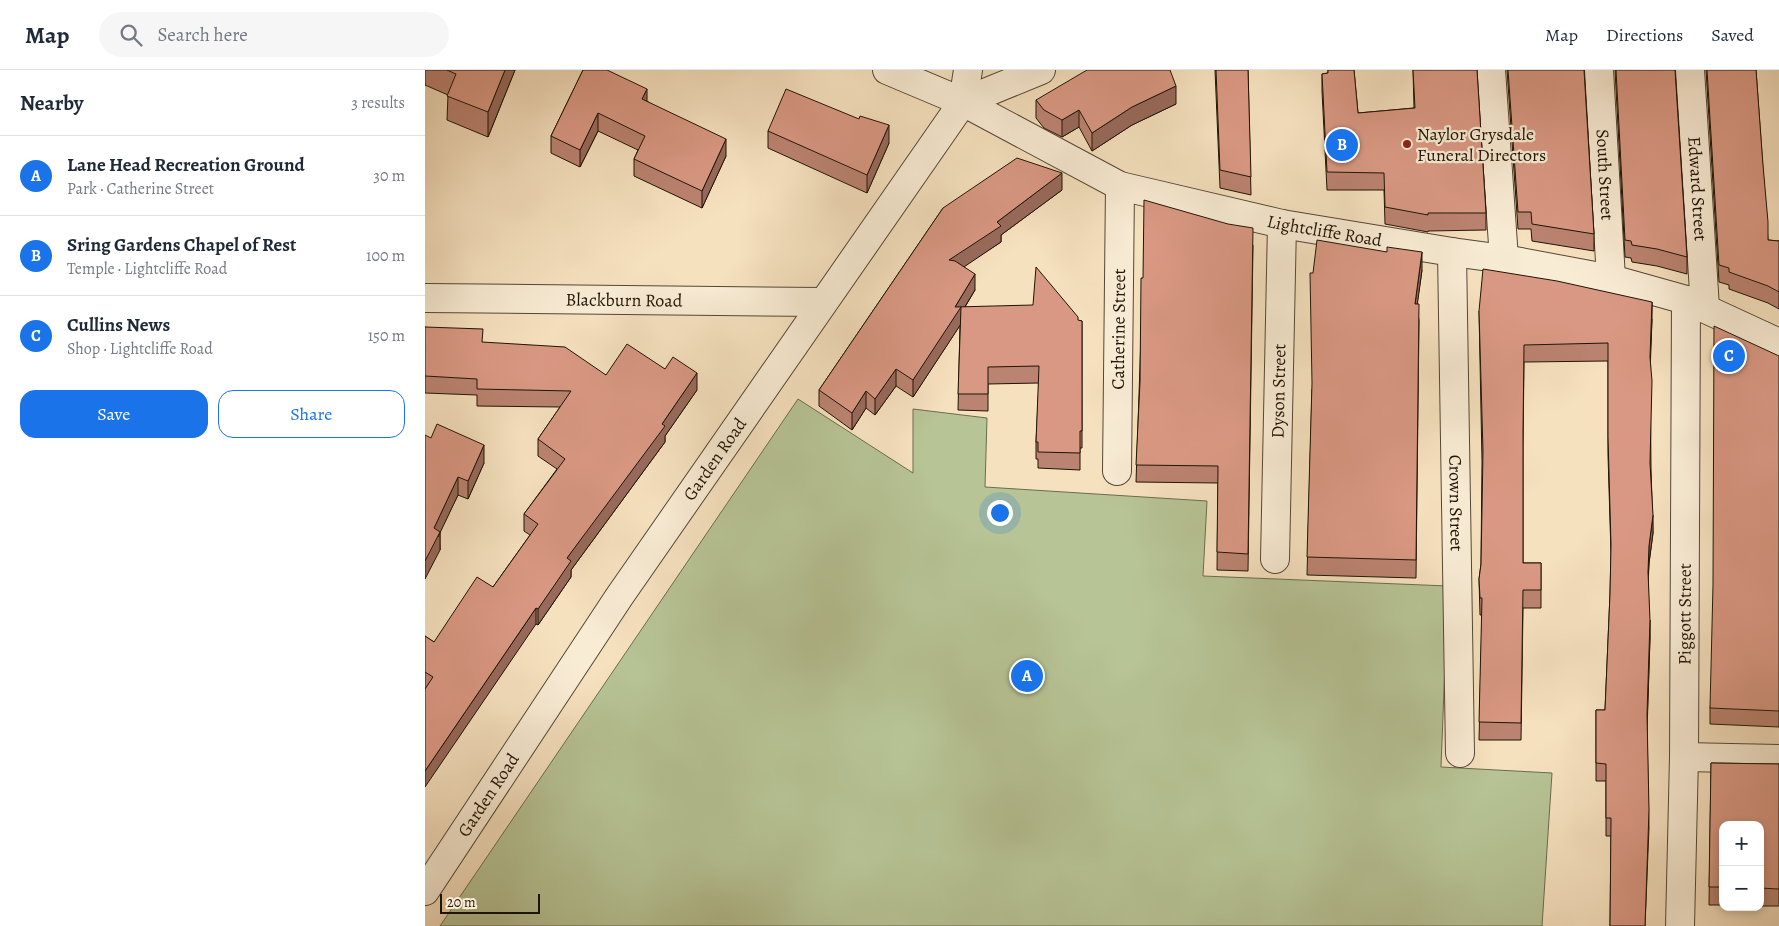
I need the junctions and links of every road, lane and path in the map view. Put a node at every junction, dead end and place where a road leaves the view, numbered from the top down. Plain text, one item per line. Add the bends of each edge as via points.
1 (887, 70) edge
2 (968, 70) edge
3 (1041, 70) edge
4 (1491, 70) edge
5 (1599, 70) edge
6 (1690, 70) edge
7 (963, 102) junction
8 (1121, 186) junction
9 (1281, 224) junction
10 (1452, 252) junction
11 (1504, 259) junction
12 (1611, 279) junction
13 (425, 298) edge
14 (823, 302) junction
15 (1695, 304) junction
16 (1779, 343) edge
17 (1117, 471) dead end
18 (1275, 559) dead end
19 (1460, 753) dead end
20 (1684, 757) junction
21 (1779, 759) edge
22 (425, 891) edge
23 (1680, 926) edge

1 - 7 street, Lightcliffe Road
2 - 7 street
3 - 7 street
4 - 11 street
5 - 12 street, South Street
6 - 15 street, Edward Street
7 - 8 street, Lightcliffe Road
7 - 14 street, Garden Road
8 - 9 street, Lightcliffe Road
8 - 17 street, Catherine Street
9 - 10 street, Lightcliffe Road
9 - 18 street, Dyson Street
10 - 11 street, Lightcliffe Road
10 - 19 street, Crown Street
11 - 12 street, Lightcliffe Road
12 - 15 street, Lightcliffe Road
13 - 14 street, Blackburn Road
14 - 22 street, Garden Road via 619,597
15 - 16 street, Lightcliffe Road
15 - 20 street, Piggott Street
20 - 21 street
20 - 23 street, Piggott Street

